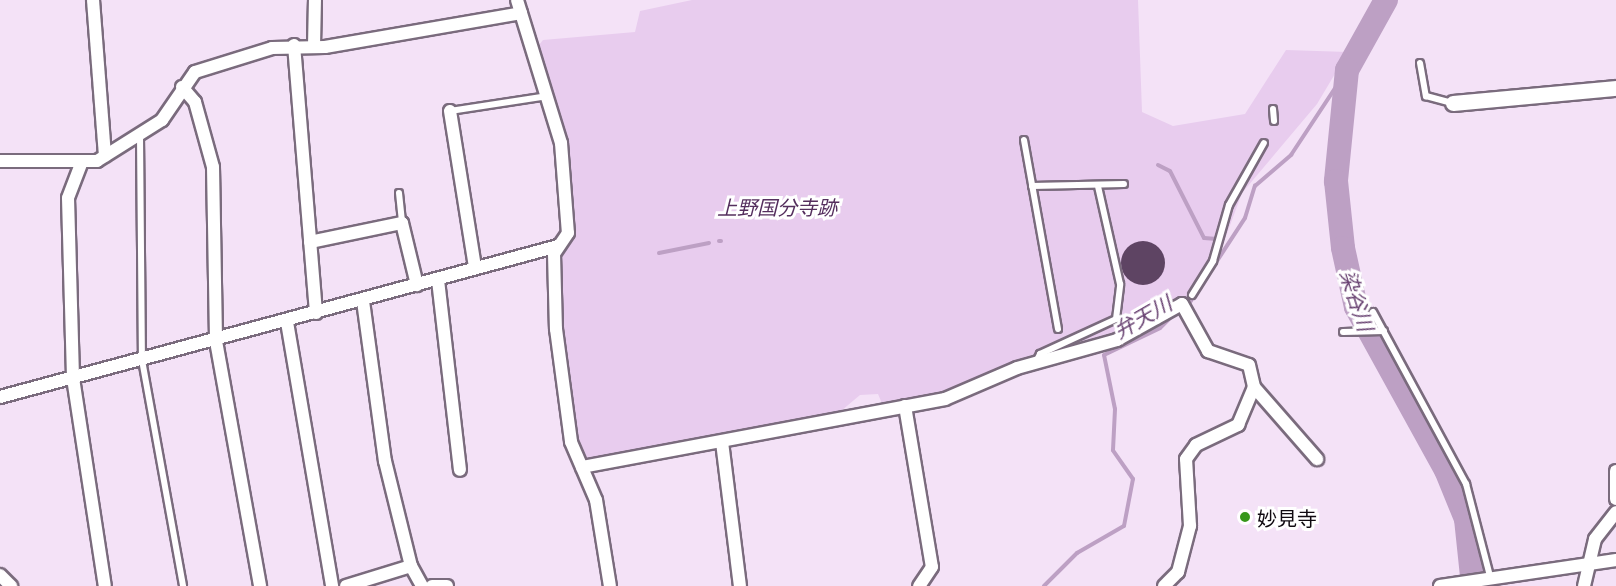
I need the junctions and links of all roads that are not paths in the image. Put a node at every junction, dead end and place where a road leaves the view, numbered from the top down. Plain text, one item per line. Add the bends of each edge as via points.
1 (93, 0) edge
2 (315, 0) edge
3 (517, 0) edge
4 (520, 13) junction
5 (294, 45) junction
6 (315, 46) junction
7 (1420, 63) dead end
8 (182, 87) junction
9 (1616, 88) edge
10 (549, 96) junction
11 (1453, 103) joint
12 (1273, 109) dead end
13 (450, 111) joint
14 (1274, 121) dead end
15 (140, 136) junction
16 (1024, 140) dead end
17 (1264, 142) dead end
18 (105, 156) junction
19 (0, 161) edge
20 (81, 164) junction
21 (1124, 184) dead end
22 (1032, 186) junction
23 (1098, 186) junction
24 (399, 193) dead end
25 (402, 223) junction
26 (310, 242) junction
27 (558, 246) junction
28 (476, 267) junction
29 (438, 280) junction
30 (417, 285) junction
31 (1192, 295) dead end
32 (363, 302) junction
33 (1373, 312) dead end
34 (316, 313) junction
35 (287, 322) junction
36 (1058, 329) dead end
37 (1346, 332) dead end
38 (1381, 332) junction
39 (216, 341) junction
40 (141, 360) junction
41 (1036, 362) junction
42 (73, 378) junction
43 (1254, 387) junction
44 (0, 397) edge
45 (905, 406) junction
46 (722, 442) junction
47 (1317, 459) dead end
48 (582, 467) junction
49 (460, 470) dead end
50 (1616, 471) edge
51 (1616, 500) edge
52 (1616, 512) edge
53 (1616, 560) edge
54 (1591, 563) junction
55 (411, 566) junction
56 (0, 575) edge
57 (1485, 576) junction
58 (1445, 584) edge
59 (11, 586) edge
60 (105, 586) edge
61 (183, 586) edge
62 (260, 586) edge
63 (332, 586) edge
64 (346, 586) edge
65 (422, 586) edge
66 (432, 586) edge
67 (447, 586) edge
68 (610, 586) edge
69 (740, 586) edge
70 (919, 586) edge
71 (1164, 586) edge
72 (1584, 586) edge

1 - 18 street
2 - 6 street
3 - 4 street
4 - 6 street
4 - 10 street
5 - 6 street
5 - 8 street via 200,69
5 - 26 street
7 - 11 lane via 1426,96
8 - 15 street via 166,115
8 - 39 street via 195,102 213,167
9 - 11 street
10 - 13 lane
10 - 27 street via 561,143 568,233
12 - 14 lane
13 - 28 street
15 - 18 street
15 - 40 lane
16 - 22 lane
17 - 31 lane via 1229,205 1213,261
18 - 20 street
19 - 20 street via 47,157
20 - 42 street via 68,198
21 - 23 lane
22 - 23 lane
22 - 36 lane
23 - 41 lane via 1120,284 1116,319 1040,354
24 - 25 lane
25 - 26 street
25 - 30 street
26 - 34 street
27 - 28 street
27 - 48 street via 554,254 556,328 572,442
28 - 29 street
29 - 30 street
29 - 49 street
30 - 32 street
32 - 34 street
32 - 55 street via 385,461
33 - 38 lane
34 - 35 street
35 - 39 street
35 - 63 street
37 - 38 lane
38 - 57 lane via 1466,484
39 - 40 street
39 - 62 street
40 - 42 street
40 - 61 lane
41 - 43 street via 1117,340 1182,304 1208,351 1249,365
41 - 45 street via 955,396
42 - 44 street
42 - 60 street
43 - 47 street
43 - 71 street via 1238,425 1196,445 1186,459 1190,526 1178,572
45 - 46 street
45 - 70 street via 932,567
46 - 48 street
46 - 69 street
48 - 68 street via 599,514
50 - 51 street
52 - 54 street via 1595,539
53 - 54 street
54 - 57 street
54 - 72 street
55 - 64 street
55 - 65 street
56 - 59 street
57 - 58 street
66 - 67 street

